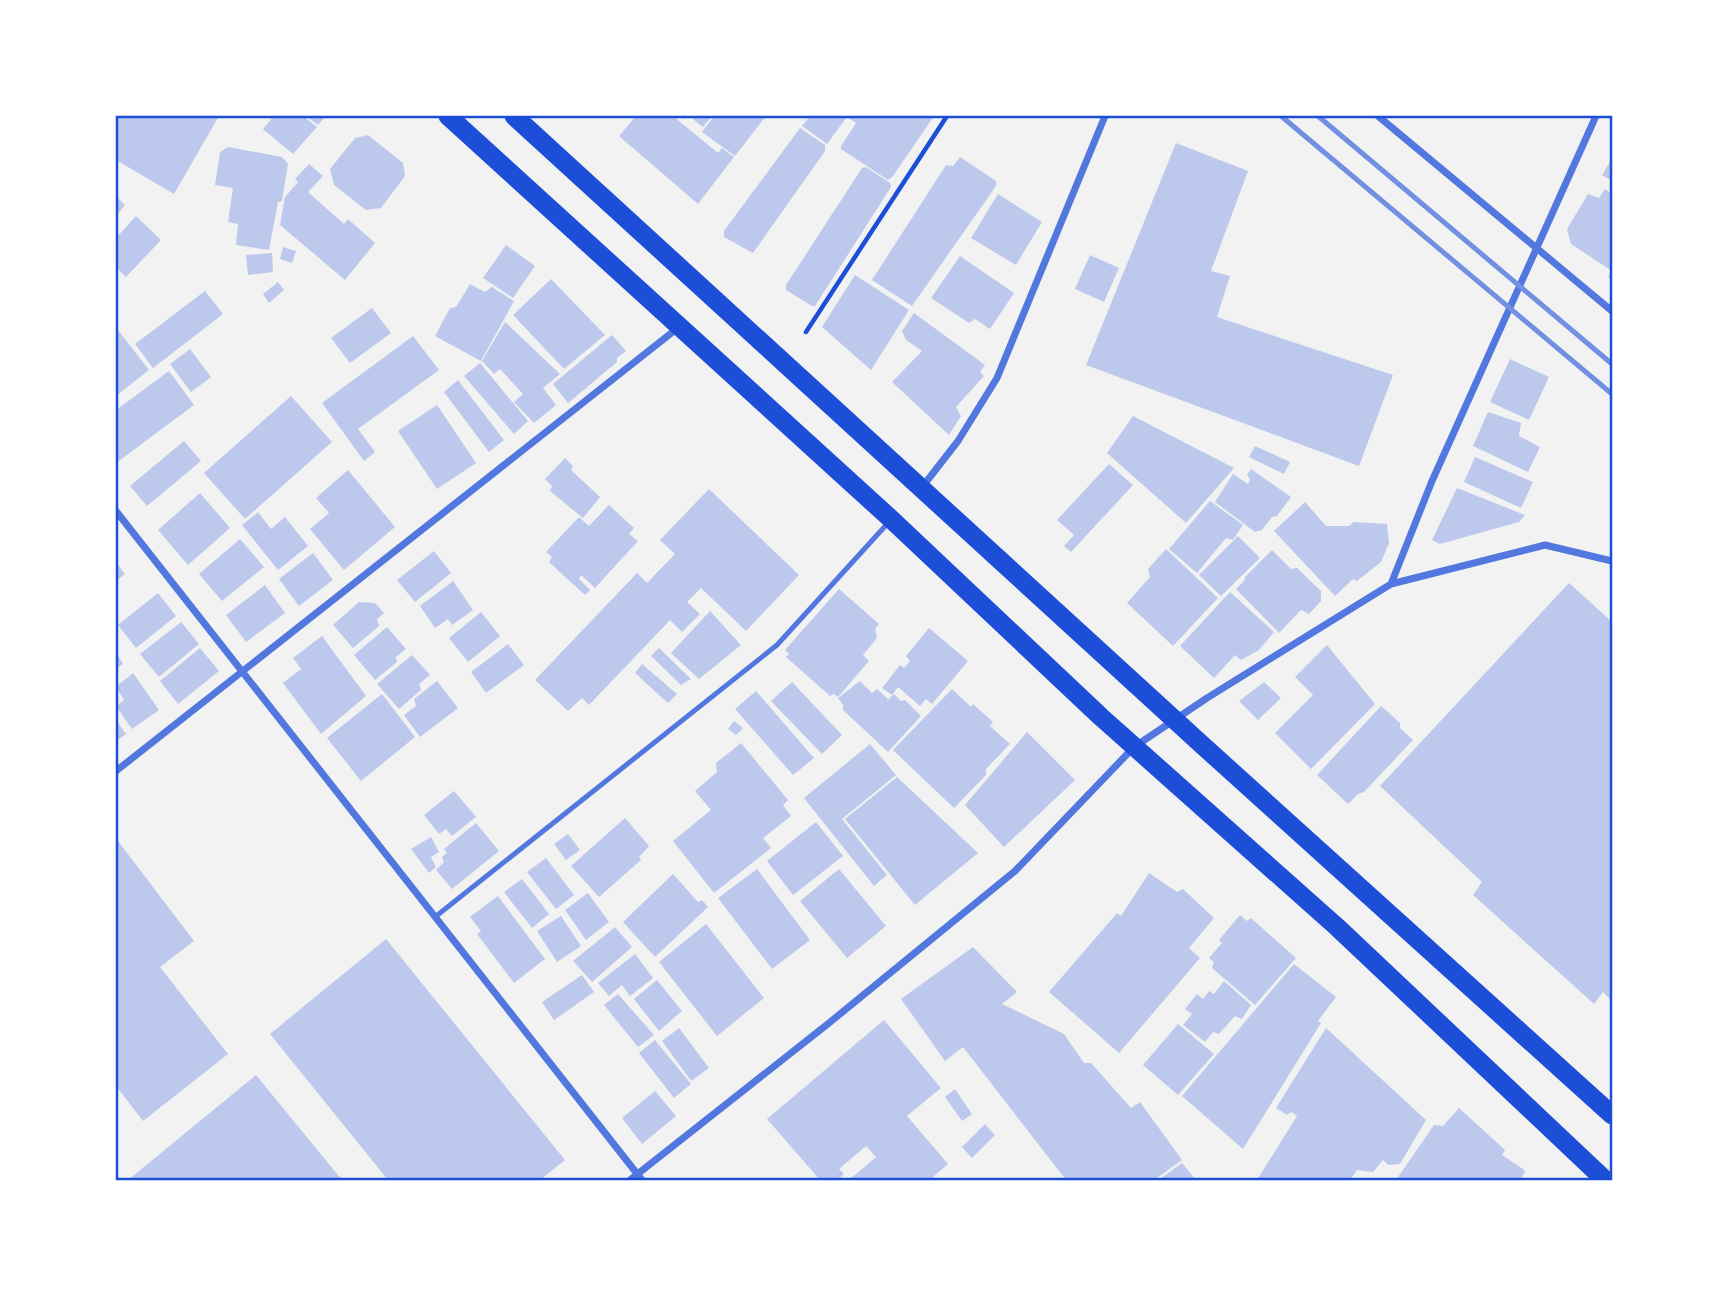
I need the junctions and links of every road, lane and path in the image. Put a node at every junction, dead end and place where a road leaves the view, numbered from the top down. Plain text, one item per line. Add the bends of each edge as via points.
1 (448, 116) edge
2 (514, 116) edge
3 (947, 116) edge
4 (1105, 116) edge
5 (1378, 116) edge
6 (1596, 116) edge
7 (1537, 249) junction
8 (1612, 311) edge
9 (679, 327) junction
10 (806, 332) dead end
11 (922, 487) junction
12 (116, 511) edge
13 (891, 519) junction
14 (1612, 561) edge
15 (1391, 584) junction
16 (243, 672) junction
17 (1176, 720) junction
18 (1134, 747) junction
19 (116, 771) edge
20 (435, 917) junction
21 (1612, 1115) edge
22 (639, 1177) edge
23 (630, 1181) edge
24 (1605, 1181) edge

1 - 9 highway
2 - 11 highway
3 - 10 path
4 - 11 street via 997,378 958,441
5 - 7 street
6 - 7 street
7 - 8 street
7 - 15 street via 1432,481
9 - 13 highway
9 - 16 street
11 - 17 highway
12 - 16 street
13 - 18 highway
13 - 20 lane via 777,646
14 - 15 street via 1545,545
15 - 17 street
16 - 19 street
16 - 20 street
17 - 18 street
17 - 21 highway
18 - 22 street via 1015,871
18 - 24 highway via 1336,927
20 - 22 street
22 - 23 street

